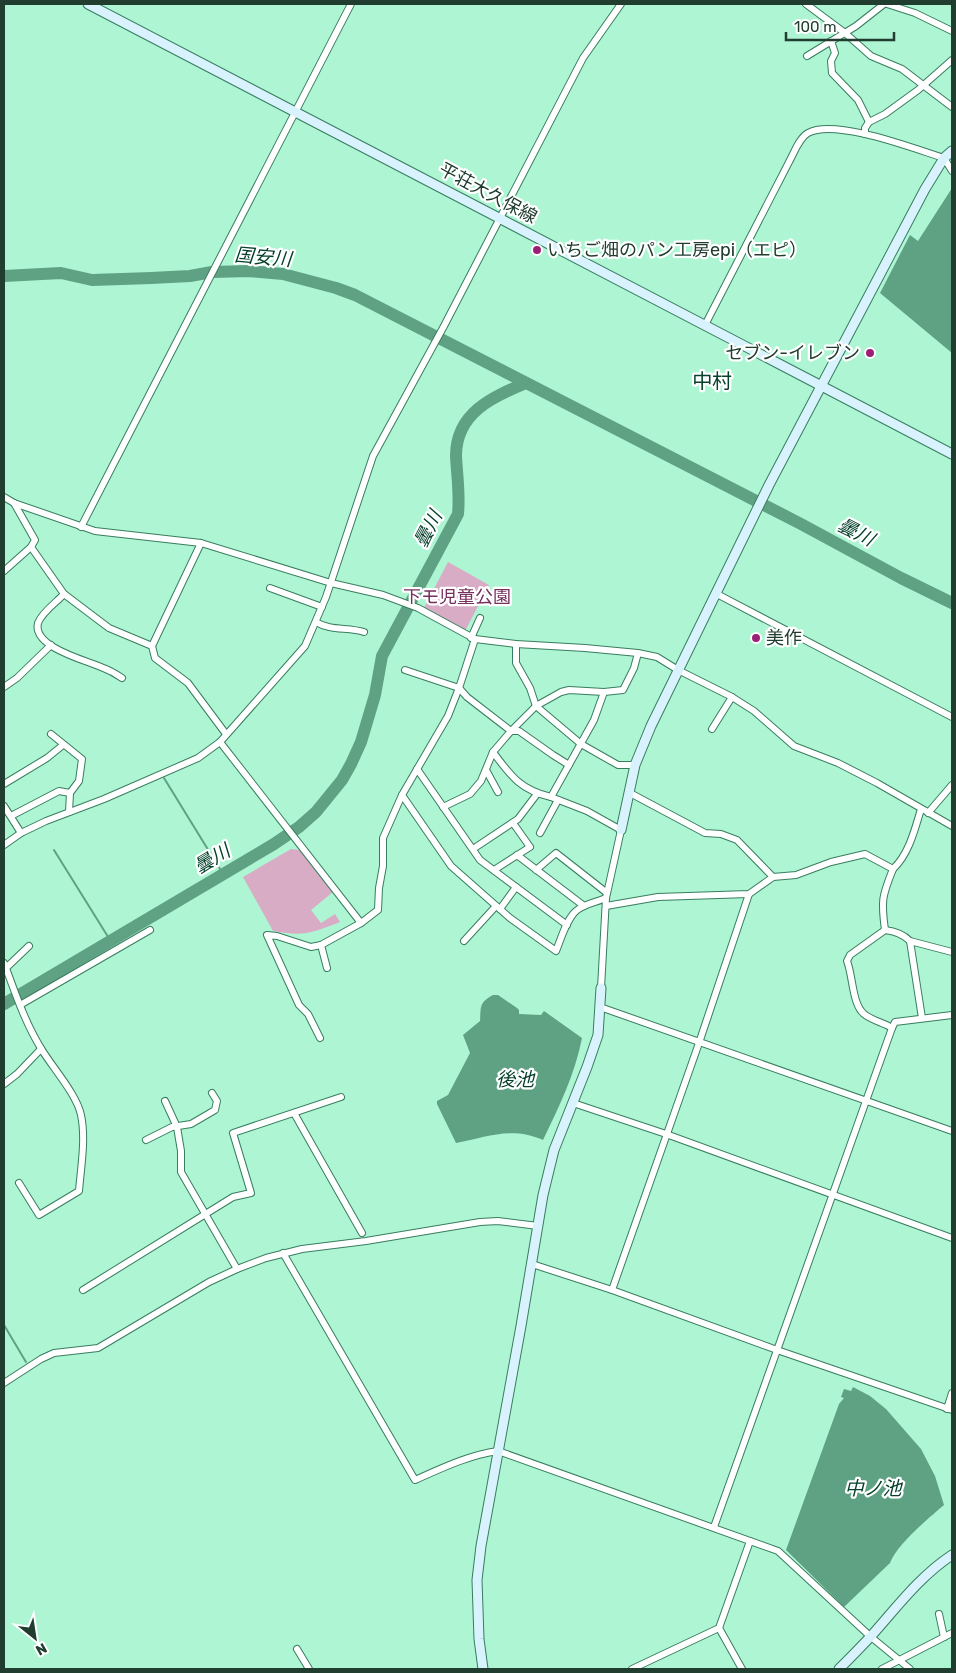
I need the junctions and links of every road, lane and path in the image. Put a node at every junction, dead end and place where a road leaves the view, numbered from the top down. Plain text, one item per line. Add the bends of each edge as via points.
1 (351, 4) edge
2 (621, 4) edge
3 (807, 4) edge
4 (886, 4) edge
5 (91, 5) edge
6 (952, 31) edge
7 (845, 33) junction
8 (831, 41) junction
9 (807, 56) dead end
10 (952, 60) edge
11 (924, 84) junction
12 (952, 107) edge
13 (295, 112) junction
14 (869, 122) junction
15 (865, 134) junction
16 (952, 151) edge
17 (944, 158) junction
18 (952, 171) edge
19 (500, 218) junction
20 (705, 325) junction
21 (820, 387) junction
22 (952, 454) edge
23 (4, 497) edge
24 (14, 503) junction
25 (4, 504) edge
26 (81, 527) junction
27 (201, 542) junction
28 (31, 547) junction
29 (4, 571) edge
30 (331, 583) junction
31 (270, 588) dead end
32 (64, 594) junction
33 (716, 594) junction
34 (322, 607) junction
35 (480, 618) dead end
36 (316, 622) junction
37 (364, 632) dead end
38 (473, 639) junction
39 (516, 644) junction
40 (50, 645) junction
41 (152, 646) junction
42 (638, 653) junction
43 (405, 670) dead end
44 (678, 670) junction
45 (122, 678) dead end
46 (4, 687) edge
47 (459, 688) junction
48 (604, 692) junction
49 (732, 697) junction
50 (536, 706) junction
51 (952, 717) edge
52 (712, 729) dead end
53 (511, 731) junction
54 (51, 734) dead end
55 (226, 734) junction
56 (220, 742) junction
57 (581, 744) junction
58 (63, 745) junction
59 (493, 752) junction
60 (569, 765) junction
61 (635, 765) junction
62 (417, 769) junction
63 (486, 770) junction
64 (4, 784) edge
65 (952, 785) edge
66 (498, 792) dead end
67 (70, 793) junction
68 (630, 793) junction
69 (538, 794) junction
70 (402, 795) junction
71 (550, 797) junction
72 (558, 800) junction
73 (4, 806) edge
74 (444, 807) junction
75 (921, 809) junction
76 (69, 812) junction
77 (928, 813) junction
78 (11, 816) junction
79 (513, 823) junction
80 (952, 826) edge
81 (621, 830) junction
82 (21, 833) junction
83 (540, 833) dead end
84 (4, 845) edge
85 (473, 849) junction
86 (517, 855) junction
87 (893, 869) junction
88 (494, 870) junction
89 (536, 870) junction
90 (773, 877) junction
91 (516, 887) junction
92 (749, 894) junction
93 (607, 896) junction
94 (584, 906) junction
95 (606, 906) junction
96 (498, 907) junction
97 (361, 923) junction
98 (567, 925) junction
99 (150, 930) dead end
100 (885, 930) junction
101 (464, 941) dead end
102 (910, 942) junction
103 (29, 946) dead end
104 (321, 946) junction
105 (952, 952) edge
106 (5, 965) edge
107 (326, 968) dead end
108 (601, 988) joint
109 (19, 1005) junction
110 (600, 1007) junction
111 (952, 1015) edge
112 (922, 1018) junction
113 (892, 1028) junction
114 (320, 1038) dead end
115 (699, 1043) junction
116 (41, 1049) junction
117 (4, 1084) edge
118 (212, 1093) dead end
119 (341, 1097) dead end
120 (165, 1101) dead end
121 (866, 1101) junction
122 (573, 1103) junction
123 (294, 1113) junction
124 (177, 1127) junction
125 (952, 1132) edge
126 (666, 1134) junction
127 (146, 1140) dead end
128 (19, 1183) dead end
129 (834, 1194) junction
130 (205, 1214) junction
131 (538, 1226) junction
132 (362, 1233) dead end
133 (952, 1238) edge
134 (283, 1253) junction
135 (532, 1264) junction
136 (237, 1269) junction
137 (82, 1290) dead end
138 (612, 1290) junction
139 (777, 1350) junction
140 (4, 1384) edge
141 (952, 1393) edge
142 (950, 1409) edge
143 (498, 1451) junction
144 (714, 1527) junction
145 (750, 1541) junction
146 (952, 1555) edge
147 (939, 1614) dead end
148 (719, 1628) junction
149 (952, 1633) edge
150 (871, 1636) junction
151 (944, 1638) junction
152 (297, 1649) dead end
153 (900, 1661) junction
154 (309, 1669) edge
155 (483, 1669) edge
156 (632, 1669) edge
157 (742, 1669) edge
158 (839, 1669) edge
159 (882, 1669) edge
160 (910, 1669) edge

1 - 13 street
2 - 19 street via 583,58
3 - 7 street
4 - 6 street via 915,13
4 - 7 street
5 - 13 street, 平荘大久保線
7 - 8 street
7 - 11 street via 871,56 902,69
8 - 9 street
8 - 14 street via 835,53 831,61 832,73 858,100
10 - 11 street
11 - 12 street
11 - 14 street via 885,114
13 - 19 street, 平荘大久保線
13 - 26 street
14 - 15 street
15 - 17 street
15 - 20 street via 820,129 803,137
16 - 17 street
17 - 18 street
17 - 21 street
19 - 20 street, 平荘大久保線
19 - 30 street via 373,456
20 - 21 street, 平荘大久保線
21 - 22 street, 平荘大久保線
21 - 33 street
23 - 24 street
24 - 25 street
24 - 26 street
24 - 28 street via 35,540
26 - 27 street
27 - 30 street
27 - 41 street
28 - 29 street
28 - 32 street
30 - 34 street
30 - 38 street via 406,602
31 - 34 street
32 - 40 street via 38,622 40,636
32 - 41 street via 109,628
33 - 44 street
33 - 51 street
34 - 36 street
35 - 38 street
36 - 37 street via 330,628
36 - 55 street via 305,646
38 - 39 street
38 - 47 street
39 - 42 street
39 - 50 street via 516,663
40 - 45 street
40 - 46 street
41 - 55 street via 155,658 191,686
42 - 44 street via 657,657
42 - 48 street via 624,690
43 - 47 street
44 - 49 street
44 - 61 street
47 - 53 street via 467,698
47 - 62 street via 448,716
48 - 50 street via 570,690
48 - 57 street
49 - 52 street
49 - 75 street via 754,711 794,746 877,782
50 - 53 street
50 - 57 street
53 - 59 street
53 - 60 street via 519,731
54 - 58 street
55 - 56 street
56 - 76 street via 198,758
56 - 97 street
57 - 60 street
57 - 61 street via 618,765
58 - 64 street
58 - 67 street via 82,760 80,781
59 - 63 street
59 - 69 street via 512,778
60 - 71 street
61 - 68 street
62 - 70 street
62 - 74 street
63 - 66 street
63 - 74 street via 470,794
65 - 77 street
67 - 76 street
67 - 78 street via 59,790
68 - 81 street
68 - 90 street via 705,833 737,840
69 - 71 street
69 - 79 street
70 - 96 street via 451,866
70 - 97 street via 383,838 378,910
71 - 72 street
72 - 81 street via 600,817
72 - 83 street
73 - 78 street
74 - 85 street
75 - 77 street
75 - 87 street via 912,838
76 - 82 street
77 - 80 street
78 - 82 street
79 - 85 street
79 - 86 street via 530,847
81 - 93 street
82 - 84 street
85 - 88 street via 480,860
86 - 88 street
86 - 89 street
87 - 90 street via 865,854 796,875
87 - 100 street via 883,894
88 - 91 street
89 - 93 street via 556,853
89 - 94 street
90 - 92 street
91 - 96 street
91 - 98 street
92 - 95 street via 658,897
92 - 115 street
93 - 94 street
93 - 95 street
94 - 98 street via 576,911
95 - 108 street
96 - 98 street via 556,951
96 - 101 street
97 - 104 street
99 - 109 street
100 - 102 street
100 - 113 street via 850,955 847,962 854,995 863,1013
102 - 105 street
102 - 112 street
103 - 106 street
104 - 107 street
104 - 114 street via 312,947 267,935 299,1005 308,1014
106 - 109 street
108 - 110 street
109 - 116 street
110 - 115 street
110 - 122 street via 598,1035
111 - 112 street
112 - 113 street via 895,1022
113 - 121 street
115 - 121 street
115 - 126 street
116 - 117 street
116 - 128 street via 81,1113 84,1134 80,1191 39,1215
118 - 124 street via 217,1101 215,1110 191,1124
119 - 123 street
120 - 124 street
121 - 125 street
121 - 129 street
122 - 126 street
122 - 131 street via 554,1150
123 - 130 street via 233,1133 251,1193 233,1197
123 - 132 street
124 - 127 street
124 - 130 street via 180,1172
126 - 129 street
126 - 138 street
129 - 133 street
129 - 139 street
130 - 136 street
130 - 137 street
131 - 134 street via 480,1222
131 - 135 street
134 - 136 street
134 - 143 street via 415,1480
135 - 138 street
135 - 143 street
136 - 140 street via 209,1282 98,1348 54,1352
138 - 139 street
139 - 142 street
139 - 144 street
141 - 142 street
143 - 144 street
143 - 155 street via 476,1580
144 - 145 street
145 - 148 street
145 - 150 street via 778,1551
146 - 150 street via 916,1585
147 - 151 street
148 - 156 street
148 - 157 street
149 - 151 street
150 - 153 street
150 - 158 street
151 - 153 street
152 - 154 street
153 - 159 street
153 - 160 street

